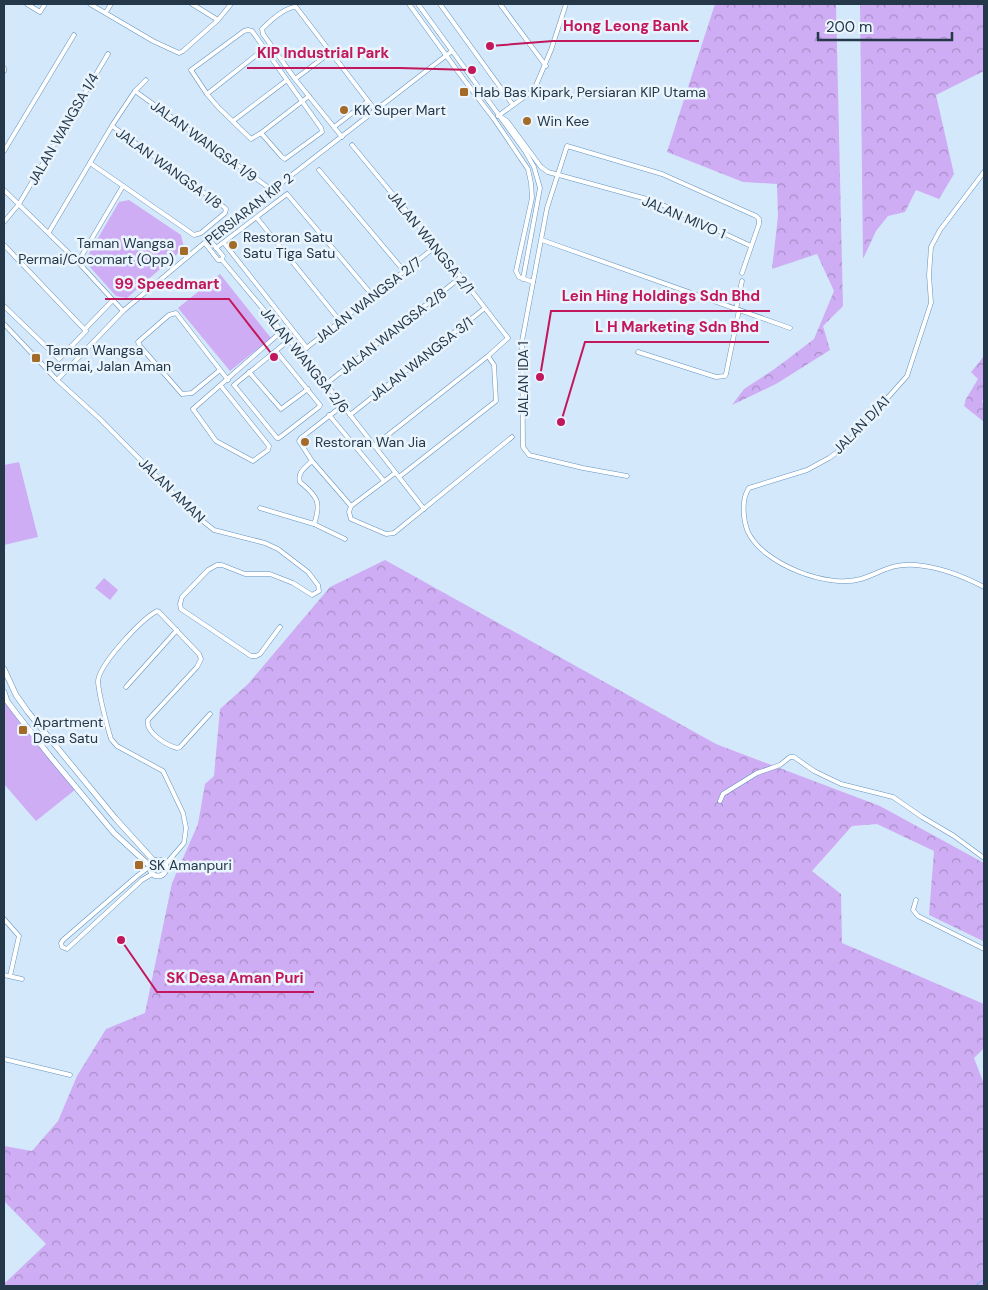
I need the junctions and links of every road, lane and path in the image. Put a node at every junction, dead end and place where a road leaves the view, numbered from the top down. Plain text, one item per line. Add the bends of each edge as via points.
1 (28, 4) edge
2 (45, 4) edge
3 (90, 4) edge
4 (111, 4) edge
5 (192, 4) edge
6 (231, 4) edge
7 (409, 4) edge
8 (418, 4) edge
9 (440, 4) edge
10 (500, 4) edge
11 (566, 4) edge
12 (106, 12) junction
13 (218, 20) junction
14 (74, 35) dead end
15 (264, 49) junction
16 (452, 50) junction
17 (331, 52) junction
18 (108, 54) dead end
19 (446, 56) junction
20 (546, 66) junction
21 (295, 79) junction
22 (146, 80) dead end
23 (287, 80) junction
24 (135, 91) junction
25 (207, 94) junction
26 (309, 96) junction
27 (368, 101) junction
28 (302, 102) junction
29 (314, 103) junction
30 (513, 105) junction
31 (307, 108) junction
32 (376, 110) junction
33 (498, 116) junction
34 (494, 118) junction
35 (233, 121) junction
36 (112, 126) junction
37 (334, 127) junction
38 (261, 133) junction
39 (342, 137) junction
40 (352, 145) dead end
41 (4, 151) edge
42 (90, 163) junction
43 (319, 170) dead end
44 (984, 172) edge
45 (536, 173) junction
46 (530, 174) junction
47 (558, 175) junction
48 (123, 186) junction
49 (4, 190) edge
50 (272, 190) junction
51 (19, 204) junction
52 (257, 218) junction
53 (4, 222) edge
54 (49, 232) junction
55 (209, 240) junction
56 (542, 240) junction
57 (205, 243) junction
58 (224, 243) junction
59 (4, 245) edge
60 (435, 246) junction
61 (752, 246) junction
62 (216, 248) junction
63 (222, 260) junction
64 (78, 262) junction
65 (404, 271) junction
66 (742, 273) dead end
67 (461, 277) junction
68 (524, 279) junction
69 (742, 281) dead end
70 (534, 282) junction
71 (373, 296) junction
72 (113, 300) junction
73 (4, 306) edge
74 (485, 308) junction
75 (738, 309) junction
76 (124, 311) junction
77 (340, 321) junction
78 (4, 324) edge
79 (790, 328) dead end
80 (85, 330) junction
81 (282, 331) junction
82 (289, 340) junction
83 (307, 348) junction
84 (276, 351) junction
85 (638, 352) dead end
86 (300, 353) junction
87 (488, 356) junction
88 (220, 370) junction
89 (249, 372) junction
90 (57, 380) junction
91 (228, 380) junction
92 (326, 384) junction
93 (221, 386) junction
94 (308, 389) junction
95 (342, 406) junction
96 (350, 415) junction
97 (329, 416) junction
98 (512, 437) dead end
99 (374, 446) junction
100 (312, 460) junction
101 (395, 473) junction
102 (627, 476) dead end
103 (399, 477) junction
104 (384, 481) junction
105 (351, 506) junction
106 (260, 508) dead end
107 (424, 509) junction
108 (314, 524) junction
109 (344, 539) dead end
110 (984, 587) edge
111 (280, 627) dead end
112 (177, 630) junction
113 (4, 669) edge
114 (126, 687) dead end
115 (4, 692) edge
116 (210, 714) dead end
117 (720, 801) dead end
118 (984, 858) edge
119 (151, 865) junction
120 (165, 866) junction
121 (152, 874) junction
122 (916, 900) dead end
123 (4, 919) edge
124 (984, 949) edge
125 (4, 975) edge
126 (10, 976) junction
127 (22, 979) dead end
128 (4, 1060) edge
129 (70, 1075) dead end

1 - 2 street via 40,12
3 - 12 street
4 - 12 street
5 - 13 street
6 - 13 street
7 - 19 street
8 - 16 street
9 - 30 street
10 - 20 street
11 - 20 street
12 - 13 street via 152,41 179,53
14 - 41 street
15 - 23 street
15 - 25 street
15 - 25 street via 252,31 244,30 191,70
16 - 19 street, PERSIARAN KIP 2
16 - 33 street
17 - 21 street
17 - 21 street via 296,7 289,8 267,24 262,29 263,34
17 - 27 street
18 - 51 street, JALAN WANGSA 1/4
19 - 32 street, PERSIARAN KIP 2
19 - 34 street
20 - 30 street via 534,90
21 - 26 street
22 - 24 street
23 - 28 street
23 - 35 street
24 - 36 street
24 - 50 street, JALAN WANGSA 1/9
25 - 35 street
26 - 28 street
26 - 29 street
27 - 32 street
27 - 37 street
28 - 31 street
28 - 38 street
29 - 31 street
29 - 37 street
30 - 33 street
31 - 38 street via 322,133 287,159
32 - 39 street, PERSIARAN KIP 2
33 - 34 street
33 - 45 street via 525,151
33 - 47 street, JALAN MIVO 1 via 507,121 541,167
34 - 46 street
35 - 38 street via 251,139
36 - 42 street
36 - 48 street, JALAN WANGSA 1/8 via 226,210 196,235 191,234
37 - 39 street
39 - 50 street, PERSIARAN KIP 2
40 - 60 street, JALAN WANGSA 2/1
42 - 48 street
42 - 54 street
43 - 65 street
44 - 110 street, JALAN D/A1 via 931,246 931,303 907,376 843,448 807,470 753,486 747,491 744,516 752,539 764,552 816,577 833,581 861,579 903,564 944,571
45 - 46 street
45 - 68 street via 539,199
46 - 68 street via 532,198 516,271
47 - 56 street, JALAN IDA 1 via 547,208
47 - 61 street, JALAN MIVO 1 via 654,201
47 - 61 street, JALAN IDA 1 via 566,146 662,174 756,216 759,222
48 - 64 street
49 - 51 street
50 - 55 street, PERSIARAN KIP 2
51 - 53 street, JALAN WANGSA 1/4
51 - 54 street
52 - 58 street
52 - 71 street via 287,194
52 - 77 street
54 - 64 street
55 - 57 street, PERSIARAN KIP 2
55 - 62 street, JALAN WANGSA 2/6
56 - 70 street, JALAN IDA 1
56 - 75 street
57 - 63 street, JALAN WANGSA 2/6 via 218,260
57 - 76 street, PERSIARAN KIP 2
58 - 62 street
58 - 83 street
59 - 80 street
60 - 65 street, JALAN WANGSA 2/7
60 - 67 street, JALAN WANGSA 2/1
61 - 66 street
62 - 63 street, JALAN WANGSA 2/6 via 223,256
63 - 81 street, JALAN WANGSA 2/6
64 - 72 street
65 - 71 street, JALAN WANGSA 2/7
67 - 74 street, JALAN WANGSA 2/1
67 - 92 street, JALAN WANGSA 2/8
68 - 70 street
69 - 75 street
70 - 102 street, JALAN IDA 1 via 522,341 524,450 529,455
71 - 77 street, JALAN WANGSA 2/7
72 - 76 street
72 - 80 street
73 - 80 street via 59,360
74 - 87 street, JALAN WANGSA 2/1 via 507,336 507,340
74 - 96 street, JALAN WANGSA 3/1
75 - 79 street
75 - 85 street via 725,376 716,377
76 - 90 street, PERSIARAN KIP 2
77 - 83 street, JALAN WANGSA 2/7
78 - 90 street, JALAN AMAN
81 - 82 street, JALAN WANGSA 2/6
81 - 91 street
82 - 84 street
82 - 86 street, JALAN WANGSA 2/6
83 - 86 street, JALAN WANGSA 2/7
84 - 89 street
84 - 94 street
86 - 92 street, JALAN WANGSA 2/6
87 - 99 street
87 - 103 street via 494,366 496,401
88 - 88 street via 176,314 169,314 138,342 182,394 192,393
88 - 91 street
89 - 94 street via 281,409
89 - 94 street via 234,387 278,438 320,406
90 - 111 street, JALAN AMAN via 194,514 214,530 265,542 278,549 308,572 319,591 312,594 270,574 245,574 217,565 182,597 181,609 251,656 260,654
91 - 93 street
92 - 95 street, JALAN WANGSA 2/6
93 - 93 street via 270,448 253,461 216,441 194,411 194,407
95 - 96 street, JALAN WANGSA 2/6
95 - 97 street
96 - 99 street, JALAN WANGSA 2/6
97 - 100 street via 300,440
97 - 104 street
98 - 107 street
99 - 101 street, JALAN WANGSA 2/6
100 - 105 street
100 - 108 street via 299,479 316,497 319,510
101 - 103 street, JALAN WANGSA 2/6
101 - 104 street
103 - 107 street, JALAN WANGSA 2/6
104 - 105 street
105 - 107 street via 351,519 390,534
106 - 108 street
108 - 109 street
112 - 114 street
112 - 116 street via 201,659 148,720 149,731 177,748
112 - 120 street via 156,611 139,624 115,652 98,681 111,739 117,746 163,770 183,813 184,843
113 - 119 street via 28,712
115 - 119 street via 16,713 80,793 114,833
117 - 118 street via 723,794 757,773 794,757 841,784 893,797
119 - 120 street via 162,861
119 - 121 street
119 - 121 street via 63,940 62,947 67,949
120 - 121 street via 162,875
122 - 124 street via 913,910 918,916
123 - 126 street via 18,937
125 - 126 street
126 - 127 street
128 - 129 street

